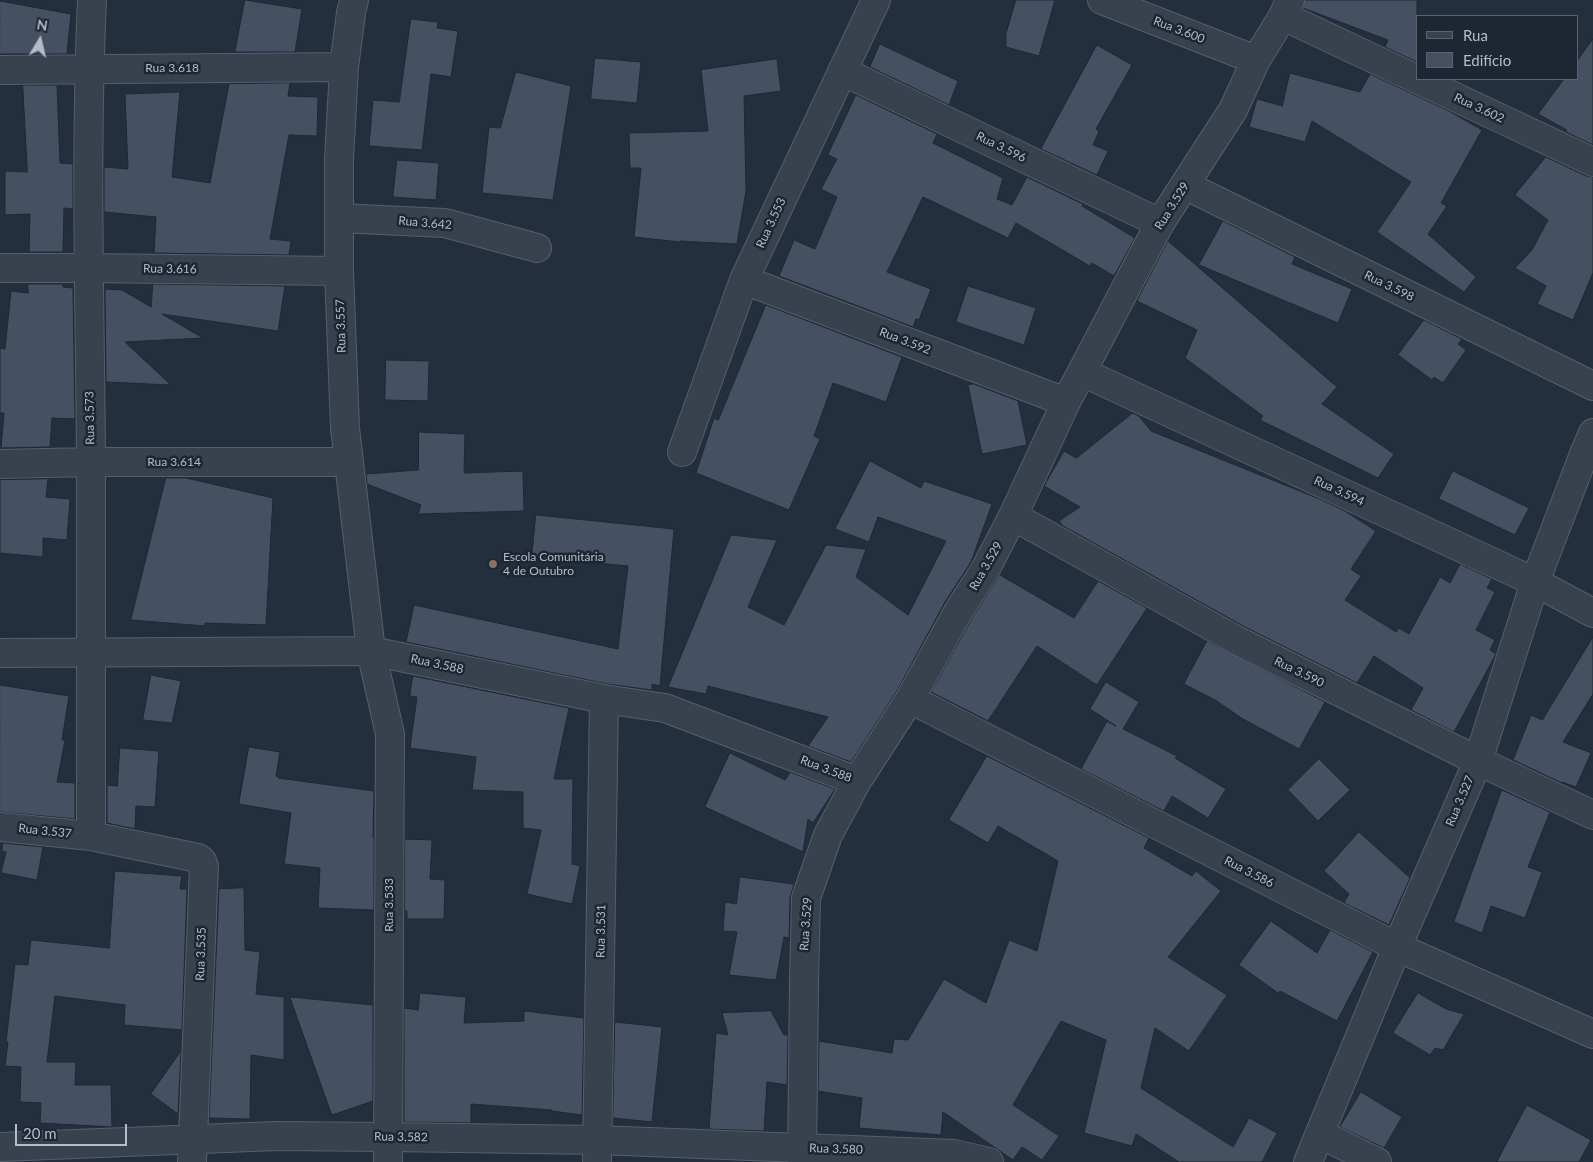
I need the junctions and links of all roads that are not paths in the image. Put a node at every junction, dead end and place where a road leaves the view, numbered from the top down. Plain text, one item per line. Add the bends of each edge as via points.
1 (92, 0) edge
2 (354, 0) edge
3 (876, 0) edge
4 (1102, 0) edge
5 (1286, 8) edge
6 (1256, 60) junction
7 (344, 67) junction
8 (89, 68) junction
9 (0, 70) edge
10 (842, 71) junction
11 (1416, 73) edge
12 (1430, 80) edge
13 (1593, 162) edge
14 (1185, 185) junction
15 (339, 218) junction
16 (1160, 223) junction
17 (537, 248) dead end
18 (0, 268) edge
19 (88, 268) junction
20 (339, 271) junction
21 (744, 280) junction
22 (1082, 372) junction
23 (1593, 386) edge
24 (1066, 402) junction
25 (1593, 433) edge
26 (682, 452) dead end
27 (91, 462) junction
28 (349, 462) junction
29 (0, 464) edge
30 (1013, 516) junction
31 (1535, 582) junction
32 (1593, 613) edge
33 (371, 651) junction
34 (91, 652) junction
35 (0, 653) edge
36 (604, 699) junction
37 (910, 699) junction
38 (1478, 761) junction
39 (857, 781) junction
40 (1593, 815) edge
41 (0, 827) edge
42 (91, 836) junction
43 (1397, 948) junction
44 (1593, 1034) edge
45 (1320, 1134) junction
46 (0, 1147) edge
47 (388, 1149) edge
48 (192, 1151) edge
49 (598, 1151) edge
50 (802, 1155) edge
51 (989, 1162) edge
52 (1308, 1162) edge
53 (1377, 1162) edge

1 - 8 street, Rua 3.573
2 - 7 street, Rua 3.557
3 - 10 street, Rua 3.553
4 - 6 street, Rua 3.600
5 - 6 street, Rua 3.529
5 - 11 street, Rua 3.602
6 - 14 street, Rua 3.529 via 1232,110
7 - 8 street, Rua 3.618
7 - 15 street, Rua 3.557
8 - 9 street, Rua 3.618
8 - 19 street, Rua 3.573
10 - 16 street, Rua 3.596
10 - 21 street, Rua 3.553
12 - 13 street, Rua 3.602
14 - 16 street, Rua 3.529
14 - 23 street, Rua 3.598
15 - 17 street, Rua 3.642 via 445,223
15 - 20 street, Rua 3.557
16 - 22 street, Rua 3.529
18 - 19 street, Rua 3.616
19 - 20 street, Rua 3.616
19 - 27 street, Rua 3.573
20 - 28 street, Rua 3.557
21 - 24 street, Rua 3.592
21 - 26 street, Rua 3.553
22 - 24 street, Rua 3.529
22 - 31 street, Rua 3.594
24 - 30 street, Rua 3.529
25 - 31 street, Rua 3.527
27 - 28 street, Rua 3.614
27 - 29 street, Rua 3.614
27 - 34 street, Rua 3.573
28 - 33 street, Rua 3.557
30 - 37 street, Rua 3.529
30 - 38 street, Rua 3.590 via 1238,641
31 - 32 street, Rua 3.594
31 - 38 street, Rua 3.527
33 - 34 street, Rua 3.588
33 - 36 street, Rua 3.588
33 - 47 street, Rua 3.533 via 390,734
34 - 35 street, Rua 3.588
34 - 42 street, Rua 3.573
36 - 39 street, Rua 3.588 via 665,708
36 - 49 street, Rua 3.531
37 - 39 street, Rua 3.529
37 - 43 street, Rua 3.586
38 - 40 street, Rua 3.590
38 - 43 street, Rua 3.527
39 - 50 street, Rua 3.529 via 828,835 806,898
41 - 42 street, Rua 3.537
42 - 48 street, Rua 3.535 via 198,858 204,866
43 - 44 street, Rua 3.586
43 - 45 street, Rua 3.527
45 - 52 street, Rua 3.527
45 - 53 street
46 - 48 street, Rua 3.582
47 - 48 street, Rua 3.582 via 276,1136
47 - 49 street, Rua 3.582
49 - 50 street, Rua 3.582
50 - 51 street, Rua 3.580 via 954,1154

